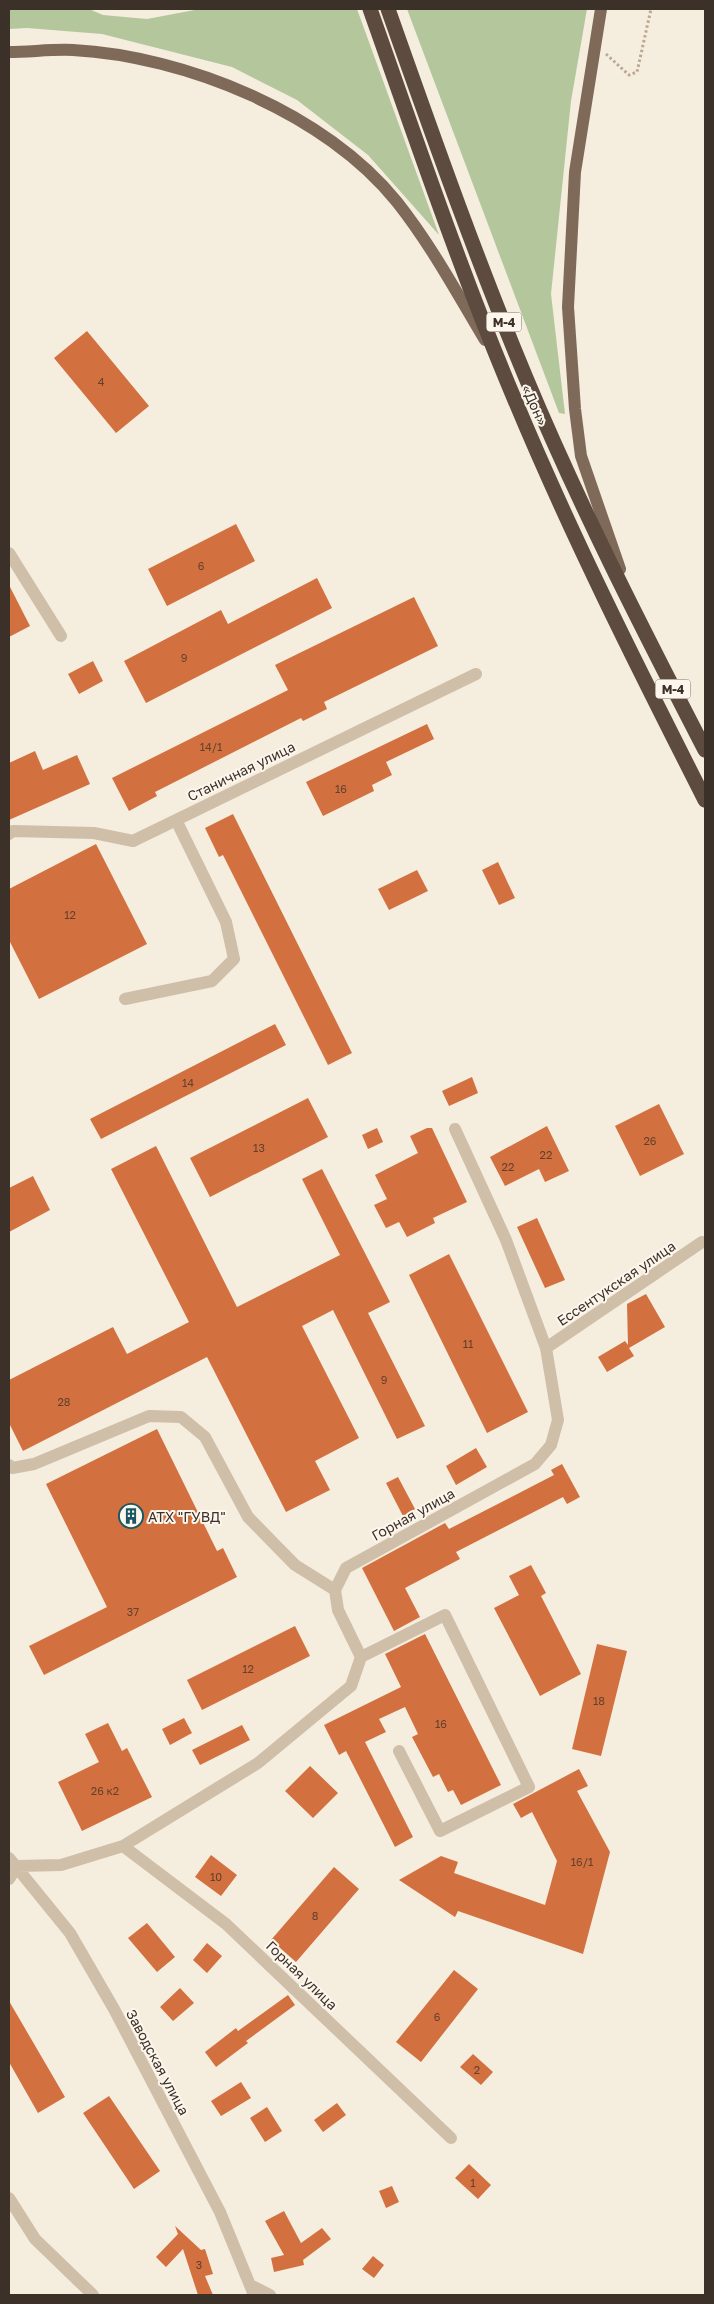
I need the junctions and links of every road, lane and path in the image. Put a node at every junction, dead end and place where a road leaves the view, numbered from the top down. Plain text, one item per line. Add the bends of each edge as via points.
1 (370, 9) edge
2 (388, 9) edge
3 (601, 9) edge
4 (651, 9) edge
5 (595, 44) junction
6 (9, 52) edge
7 (500, 364) junction
8 (9, 553) edge
9 (642, 627) junction
10 (61, 636) dead end
11 (476, 674) dead end
12 (705, 750) edge
13 (705, 800) edge
14 (176, 820) junction
15 (9, 834) edge
16 (125, 999) dead end
17 (454, 1129) dead end
18 (702, 1242) dead end
19 (546, 1348) junction
20 (9, 1465) edge
21 (335, 1590) junction
22 (361, 1657) junction
23 (399, 1751) dead end
24 (123, 1846) junction
25 (13, 1862) edge
26 (9, 1879) edge
27 (452, 2138) dead end
28 (9, 2198) edge
29 (252, 2290) edge
30 (93, 2295) edge
31 (270, 2295) edge

1 - 7 highway, «Дон» / М-4 via 460,263
2 - 9 highway, «Дон» / М-4 via 452,190 526,378
3 - 5 main road
4 - 5 path via 638,72 629,75
5 - 9 main road via 575,172 568,307 574,409 581,456
6 - 7 main road via 73,50 155,62 233,86 291,115 359,162 397,201 432,250
7 - 13 highway, «Дон» / М-4 via 601,595
8 - 10 street
9 - 12 highway, «Дон» / М-4
11 - 14 street, Станичная улица
14 - 15 street, Станичная улица via 133,841 94,833 13,831
14 - 16 street via 226,922 234,959 212,981
17 - 19 street, Горная улица via 506,1240
18 - 19 street, Ессентукская улица
19 - 21 street, Горная улица via 558,1420 551,1444 535,1464 346,1568
20 - 21 street via 12,1468 34,1464 149,1416 181,1417 205,1437 248,1516 295,1565
21 - 22 street via 338,1610
22 - 23 street via 445,1615 529,1787 440,1831
22 - 24 street via 351,1686 258,1763
24 - 25 street via 61,1865
24 - 27 street, Горная улица via 226,1924
25 - 26 street
25 - 29 street, Заводская улица via 70,1933 114,2009 220,2212
28 - 30 street via 35,2239
29 - 31 street

